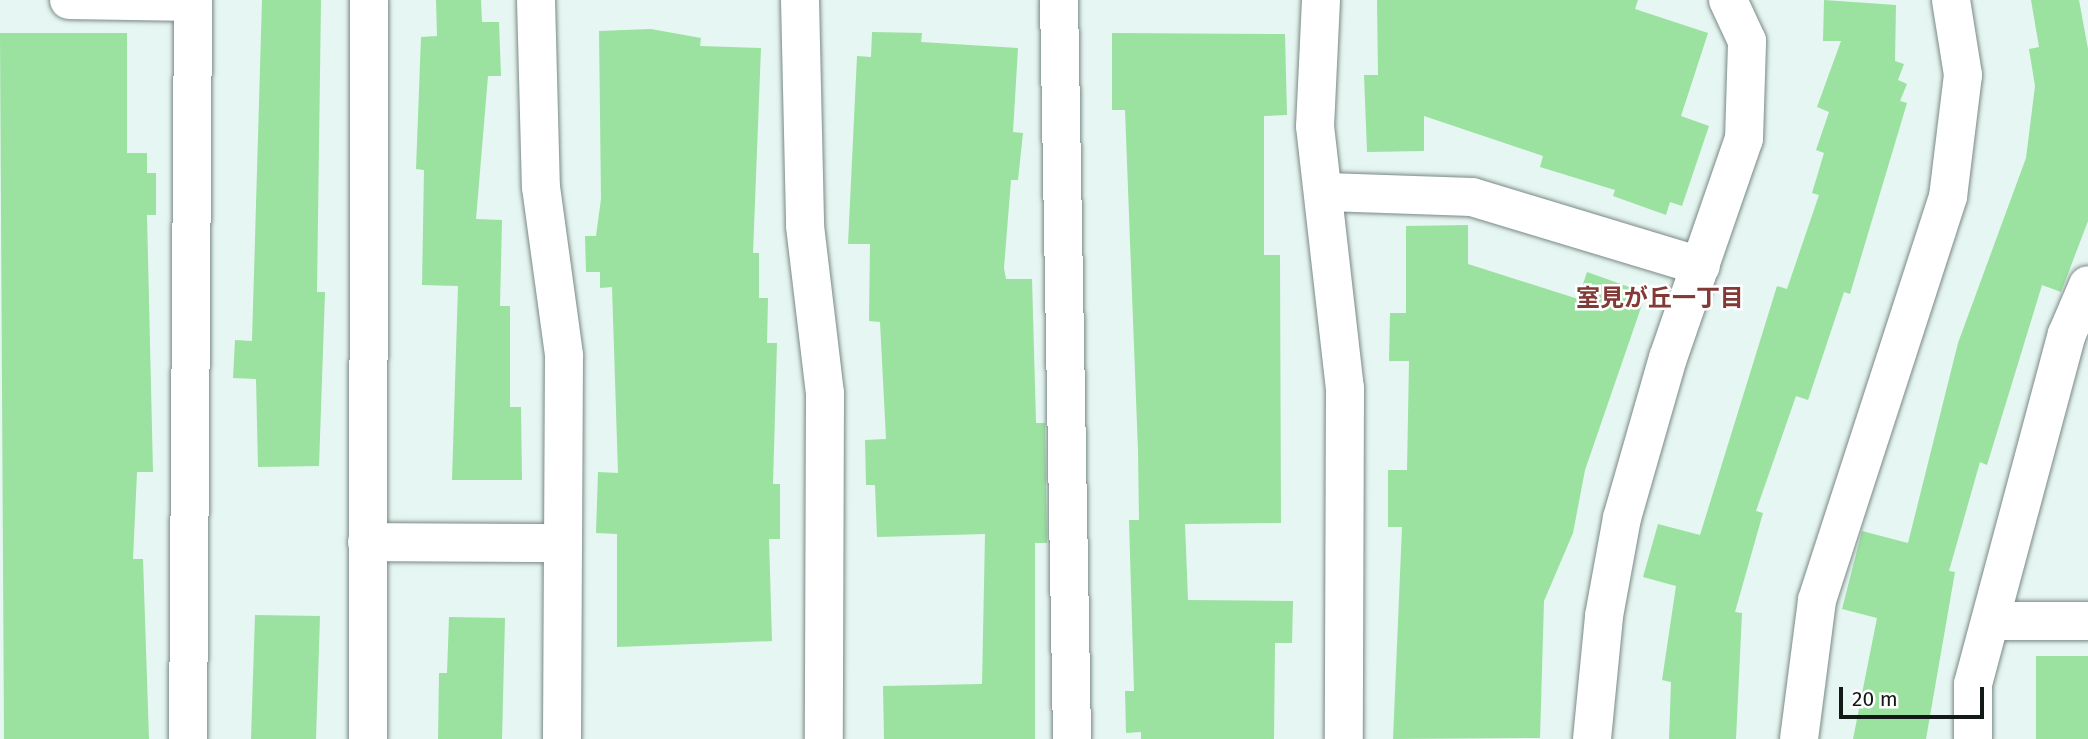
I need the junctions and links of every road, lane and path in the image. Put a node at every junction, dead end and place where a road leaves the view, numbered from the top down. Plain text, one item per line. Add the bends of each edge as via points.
1 (69, 0) edge
2 (369, 0) edge
3 (536, 0) edge
4 (800, 0) edge
5 (1059, 0) edge
6 (1321, 0) edge
7 (1728, 0) edge
8 (1951, 0) edge
9 (193, 1) edge
10 (1327, 192) junction
11 (1701, 266) junction
12 (2088, 285) edge
13 (367, 542) junction
14 (563, 543) junction
15 (1994, 621) junction
16 (2088, 621) edge
17 (188, 739) edge
18 (368, 739) edge
19 (562, 739) edge
20 (824, 739) edge
21 (1072, 739) edge
22 (1344, 739) edge
23 (1592, 739) edge
24 (1799, 739) edge
25 (1973, 739) edge

1 - 9 street
2 - 13 street
3 - 14 street via 541,187 564,356
4 - 20 street via 805,226 825,393
5 - 21 street
6 - 10 street via 1315,126
7 - 11 street via 1747,41 1744,139
8 - 24 street via 1964,75 1948,197 1817,600
9 - 17 street
10 - 11 street via 1472,197
10 - 22 street via 1345,387
11 - 23 street via 1622,518 1604,616
12 - 15 street via 2067,334 2018,508
13 - 14 street
13 - 18 street
14 - 19 street
15 - 16 street
15 - 25 street via 1973,684

